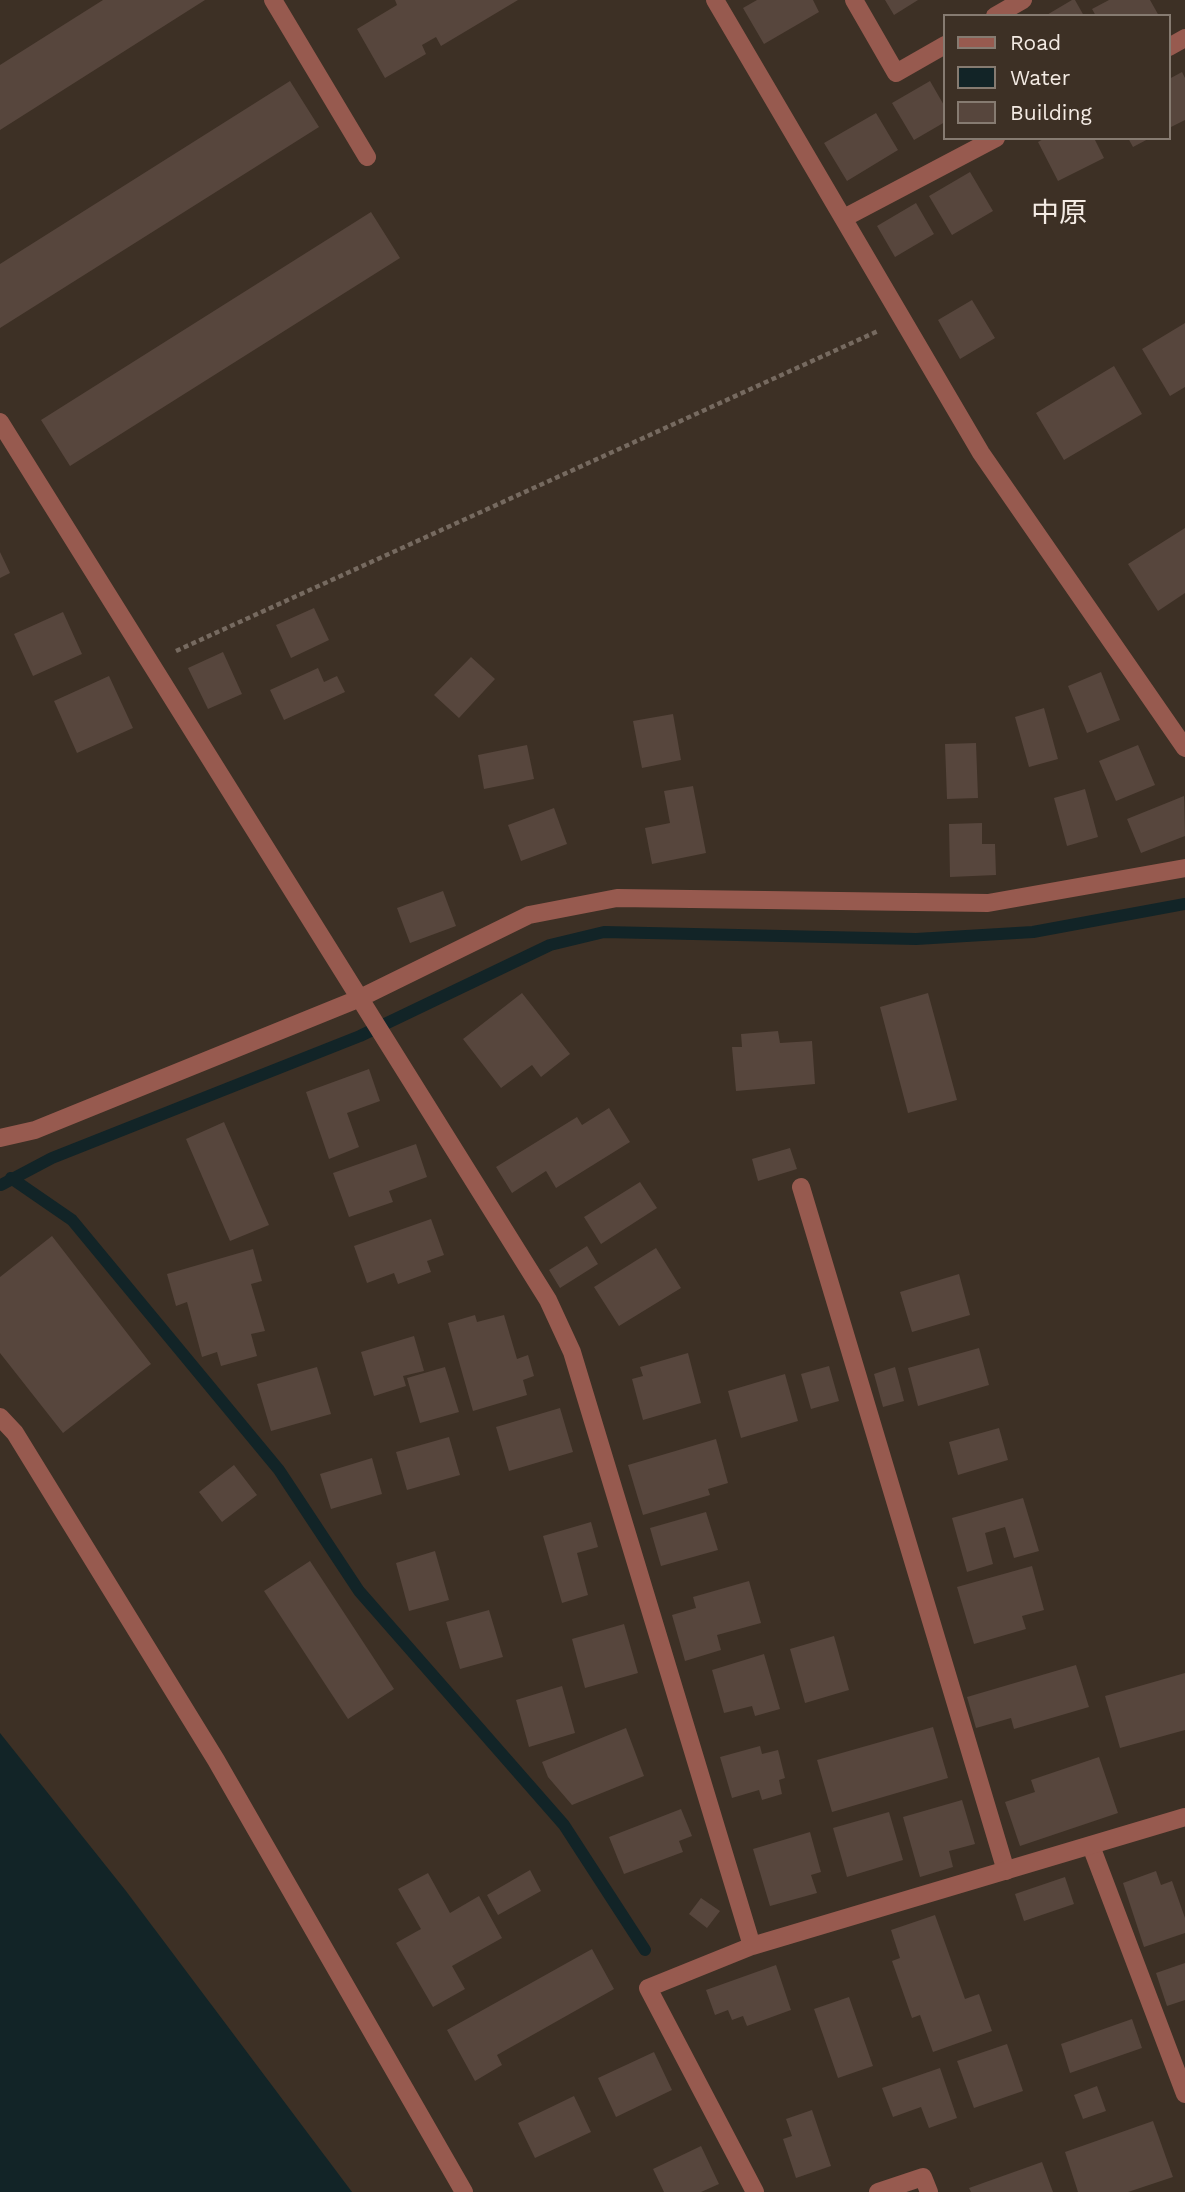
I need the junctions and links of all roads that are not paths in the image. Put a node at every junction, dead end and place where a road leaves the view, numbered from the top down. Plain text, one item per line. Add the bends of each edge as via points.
1 (273, 0) edge
2 (715, 0) edge
3 (854, 0) edge
4 (1023, 0) edge
5 (998, 14) edge
6 (944, 46) edge
7 (992, 140) edge
8 (367, 157) dead end
9 (844, 218) junction
10 (0, 422) edge
11 (1185, 748) edge
12 (1185, 868) edge
13 (358, 999) junction
14 (0, 1138) edge
15 (801, 1187) dead end
16 (0, 1417) edge
17 (1185, 1817) edge
18 (1091, 1846) junction
19 (1006, 1871) junction
20 (752, 1946) junction
21 (1185, 2094) edge
22 (464, 2192) edge
23 (755, 2192) edge
24 (878, 2192) edge
25 (929, 2192) edge

1 - 8 street
2 - 9 street
3 - 6 street via 896,73
4 - 5 street
7 - 9 street
9 - 11 street via 981,453
10 - 13 street
12 - 13 street via 988,903 617,898 529,915
13 - 14 street via 35,1130
13 - 20 street via 548,1300 572,1352
15 - 19 street
16 - 22 street via 15,1433 216,1760
17 - 18 street
18 - 19 street
18 - 21 street
19 - 20 street
20 - 23 street via 648,1988
24 - 25 street via 923,2177

